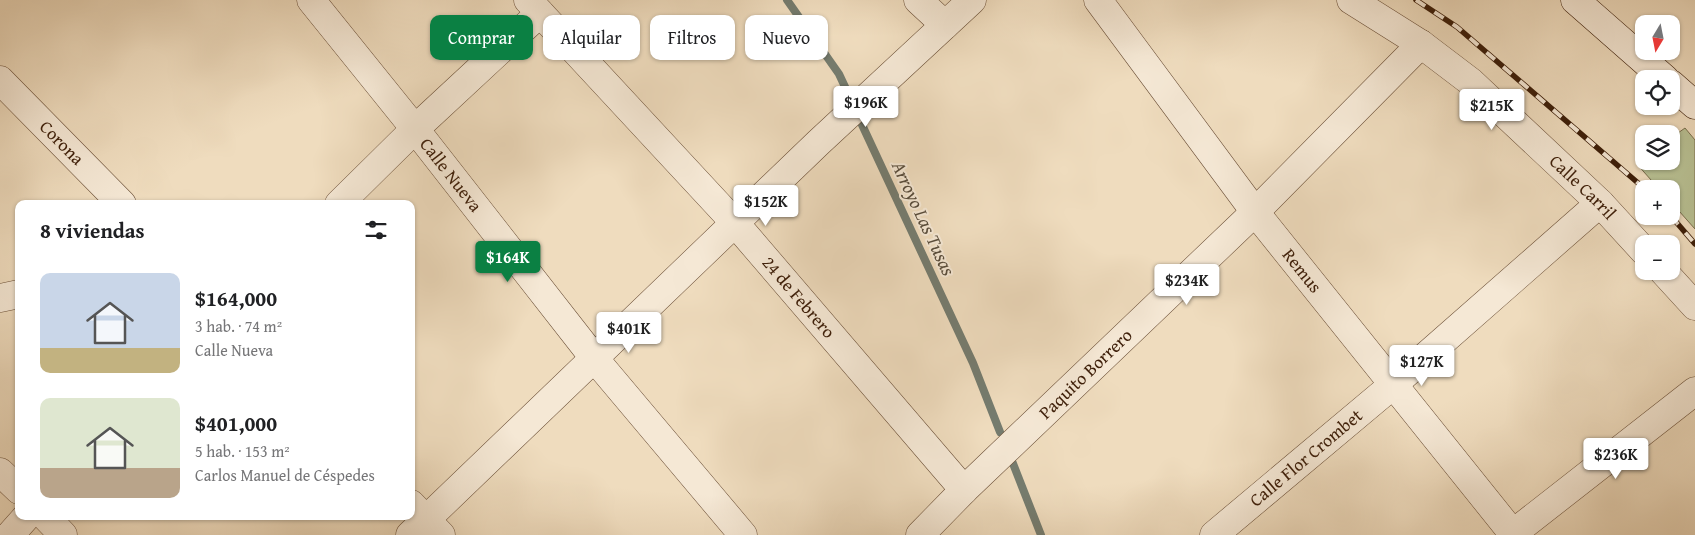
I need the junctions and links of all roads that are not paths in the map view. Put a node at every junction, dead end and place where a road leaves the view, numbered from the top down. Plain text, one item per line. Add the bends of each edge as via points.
1 (312, 0) edge
2 (918, 0) edge
3 (972, 0) edge
4 (1098, 0) edge
5 (1351, 0) edge
6 (1575, 0) edge
7 (534, 6) edge
8 (945, 25) junction
9 (1421, 44) junction
10 (1655, 70) edge
11 (0, 80) edge
12 (1680, 92) edge
13 (1695, 105) edge
14 (415, 129) junction
15 (118, 200) edge
16 (344, 200) edge
17 (1600, 203) junction
18 (1255, 212) junction
19 (735, 223) junction
20 (1635, 241) edge
21 (1671, 280) edge
22 (15, 295) edge
23 (0, 298) edge
24 (1695, 306) edge
25 (594, 358) junction
26 (1394, 384) junction
27 (1695, 390) edge
28 (0, 472) edge
29 (15, 486) edge
30 (964, 490) junction
31 (23, 520) edge
32 (49, 520) edge
33 (422, 523) edge
34 (10, 535) edge
35 (63, 535) edge
36 (743, 535) edge
37 (920, 535) edge
38 (1214, 535) edge
39 (1512, 535) edge

1 - 14 street, Calle Nueva
2 - 8 street
3 - 8 street
4 - 18 street, Remus
5 - 9 street, Calle Carril
6 - 10 street
7 - 14 street
7 - 19 street, 24 de Febrero
8 - 19 street
9 - 17 street, Calle Carril via 1471,82
9 - 18 street, Paquito Borrero
11 - 15 street, Corona
12 - 13 street
14 - 16 street
14 - 25 street, Calle Nueva
17 - 20 street, Calle Carril
17 - 26 street, Calle Flor Crombet
18 - 26 street, Remus
18 - 30 street, Paquito Borrero
19 - 25 street
19 - 30 street, 24 de Febrero
21 - 24 street
22 - 23 street
25 - 33 street
25 - 36 street, Calle Nueva
26 - 38 street, Calle Flor Crombet
26 - 39 street, Remus
27 - 39 street
28 - 29 street
30 - 37 street, Paquito Borrero
31 - 34 street
32 - 35 street

